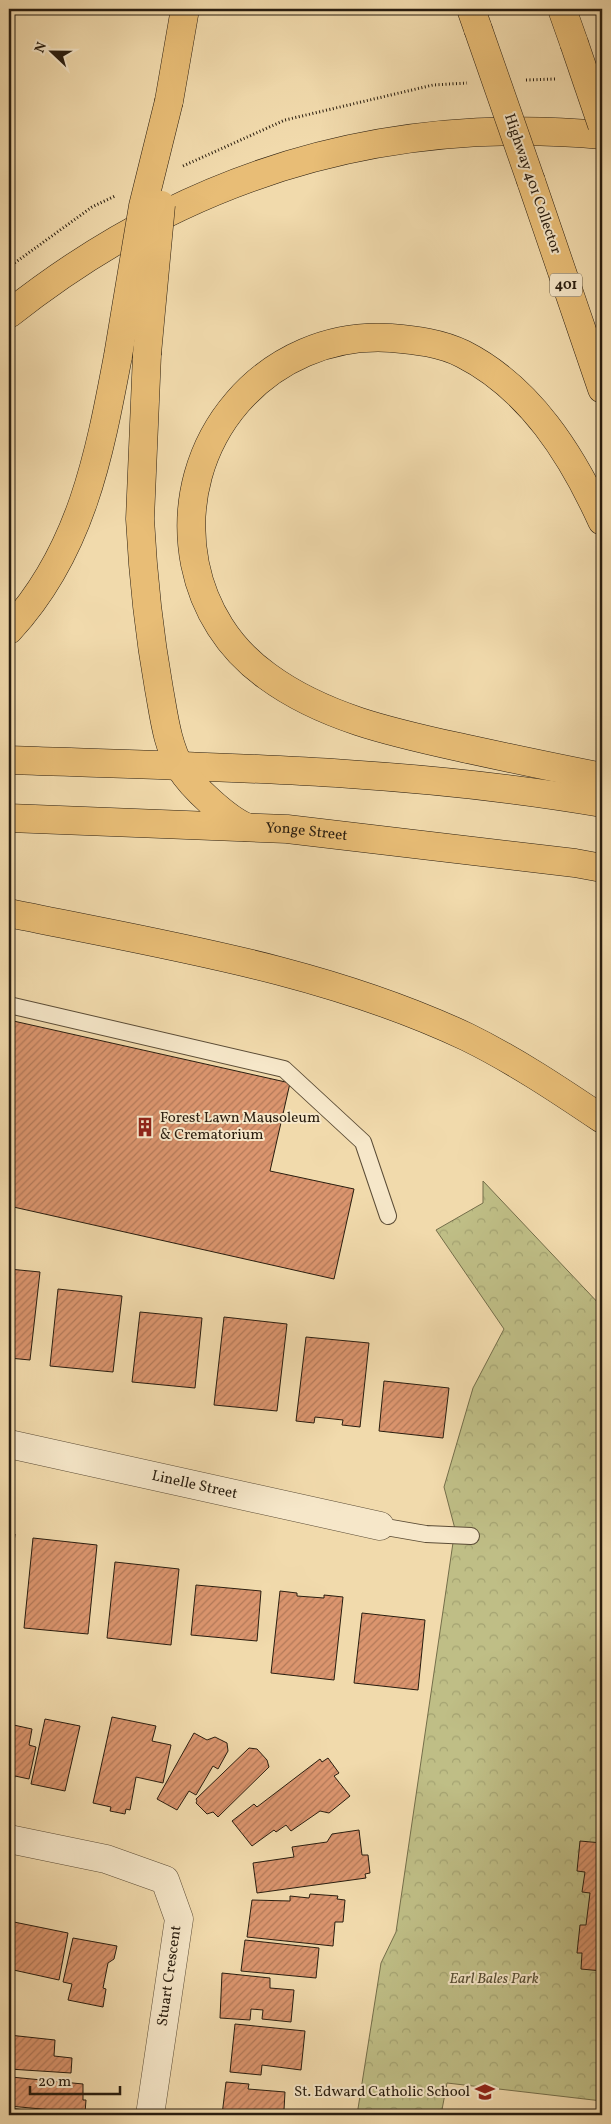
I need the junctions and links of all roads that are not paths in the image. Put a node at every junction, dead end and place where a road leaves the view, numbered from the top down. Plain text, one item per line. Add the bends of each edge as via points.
1 (185, 9) edge
2 (562, 9) edge
3 (474, 19) edge
4 (169, 101) junction
5 (602, 125) edge
6 (602, 135) edge
7 (9, 314) edge
8 (602, 389) edge
9 (602, 521) edge
10 (9, 630) edge
11 (9, 760) edge
12 (180, 766) junction
13 (602, 777) edge
14 (602, 803) edge
15 (9, 818) edge
16 (246, 827) junction
17 (602, 868) edge
18 (9, 913) edge
19 (9, 1004) edge
20 (602, 1119) edge
21 (388, 1216) dead end
22 (9, 1444) edge
23 (380, 1526) joint
24 (472, 1536) dead end
25 (9, 1838) edge
26 (150, 2115) edge

1 - 4 main road
2 - 5 main road, bridge
3 - 8 main road, Highway 401 Collector / 401, bridge
4 - 10 main road, bridge via 143,206 98,455 78,518 50,578
4 - 12 main road, bridge via 147,354 140,519 150,629 165,721
6 - 7 main road via 557,131 467,132 385,141 306,159 230,184 146,223 85,258
9 - 13 main road via 553,434 528,403 497,374 461,353 435,344 370,338 332,342 299,354 268,373 245,394 222,423 203,459 196,481 191,519 195,564 210,611 252,665 296,695 370,725
11 - 12 main road
12 - 14 main road via 391,777
12 - 16 main road via 206,796
15 - 16 main road, Yonge Street
16 - 17 main road, Yonge Street via 287,828
18 - 20 main road via 246,962 362,995 468,1038
19 - 21 lane via 284,1069 363,1142
22 - 23 street, Linelle Street
23 - 24 lane via 426,1534
25 - 26 street, Stuart Crescent via 106,1859 165,1880 179,1919

